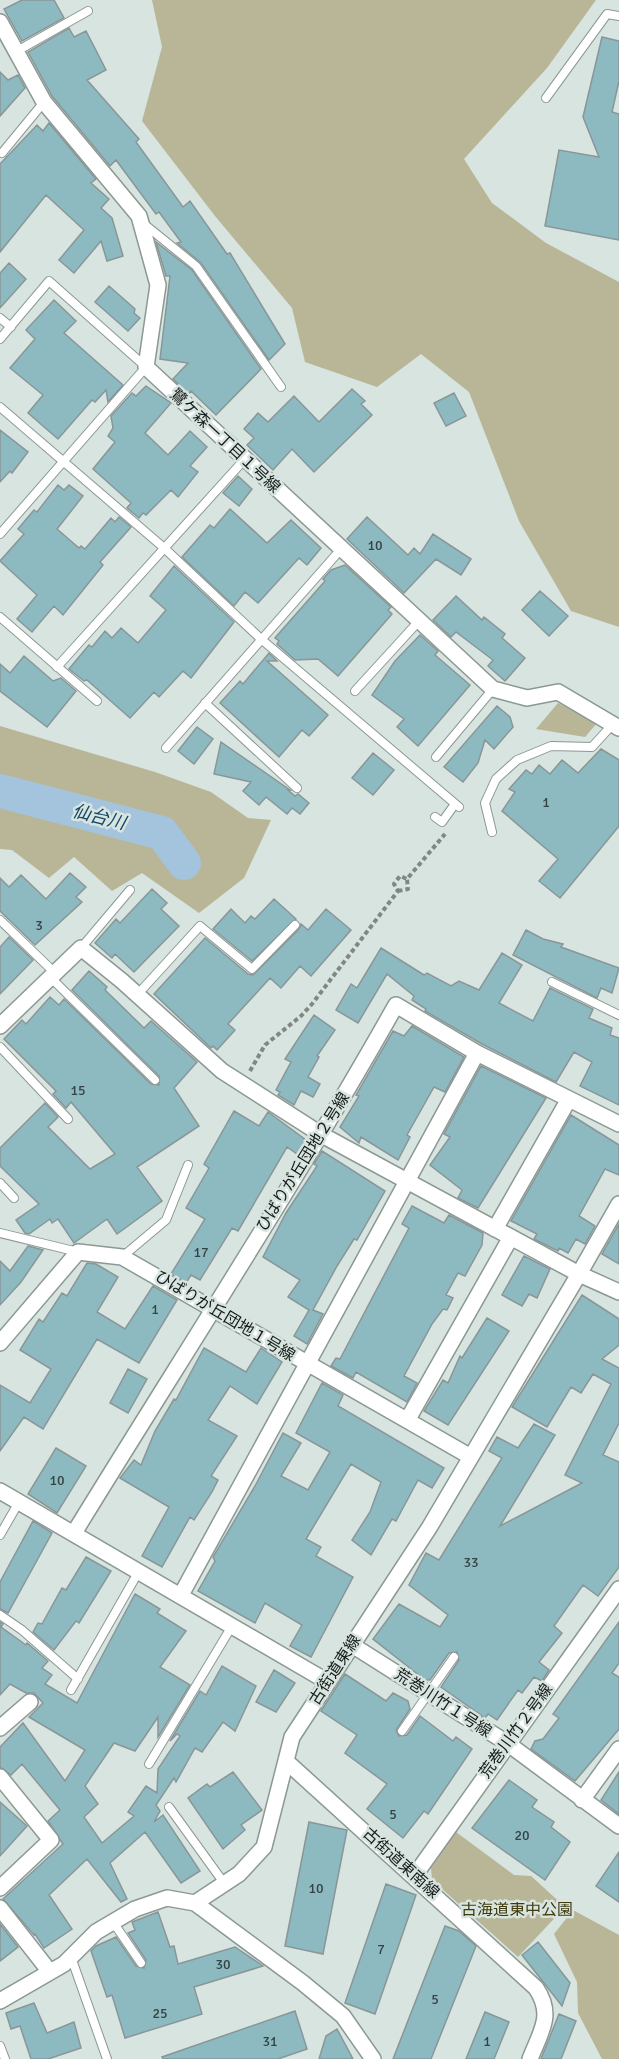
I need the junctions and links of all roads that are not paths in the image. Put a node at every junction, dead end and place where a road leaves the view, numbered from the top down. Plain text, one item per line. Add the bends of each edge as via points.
1 (88, 11) dead end
2 (619, 16) edge
3 (0, 22) edge
4 (17, 51) junction
5 (546, 98) dead end
6 (44, 102) junction
7 (2, 153) dead end
8 (141, 221) junction
9 (0, 318) edge
10 (10, 327) junction
11 (0, 339) edge
12 (146, 367) junction
13 (280, 387) dead end
14 (0, 407) edge
15 (244, 460) junction
16 (62, 461) junction
17 (0, 534) edge
18 (163, 547) junction
19 (342, 548) junction
20 (0, 617) edge
21 (418, 622) junction
22 (261, 639) junction
23 (57, 667) junction
24 (493, 689) junction
25 (355, 691) dead end
26 (97, 701) dead end
27 (205, 703) junction
28 (616, 726) edge
29 (166, 748) dead end
30 (436, 757) dead end
31 (297, 788) dead end
32 (435, 818) dead end
33 (492, 832) dead end
34 (130, 890) dead end
35 (0, 920) edge
36 (295, 925) dead end
37 (81, 948) junction
38 (53, 976) junction
39 (552, 982) dead end
40 (137, 995) junction
41 (619, 1015) edge
42 (0, 1026) edge
43 (0, 1047) edge
44 (477, 1053) junction
45 (154, 1080) dead end
46 (569, 1099) junction
47 (68, 1119) dead end
48 (619, 1124) edge
49 (322, 1135) junction
50 (188, 1165) dead end
51 (0, 1183) edge
52 (406, 1183) junction
53 (14, 1198) dead end
54 (619, 1204) edge
55 (495, 1229) junction
56 (0, 1233) edge
57 (511, 1237) junction
58 (78, 1252) junction
59 (122, 1257) junction
60 (579, 1274) junction
61 (619, 1292) edge
62 (211, 1310) junction
63 (0, 1343) edge
64 (307, 1365) junction
65 (408, 1419) junction
66 (471, 1457) junction
67 (0, 1491) edge
68 (19, 1502) junction
69 (74, 1533) junction
70 (0, 1535) edge
71 (140, 1570) junction
72 (619, 1589) edge
73 (181, 1595) junction
74 (0, 1615) edge
75 (232, 1626) junction
76 (352, 1645) junction
77 (454, 1657) dead end
78 (78, 1679) junction
79 (328, 1682) junction
80 (71, 1690) dead end
81 (428, 1693) junction
82 (30, 1702) dead end
83 (0, 1728) edge
84 (402, 1731) dead end
85 (507, 1743) junction
86 (619, 1749) edge
87 (287, 1762) junction
88 (149, 1764) dead end
89 (0, 1777) edge
90 (582, 1800) junction
91 (169, 1807) dead end
92 (619, 1826) edge
93 (415, 1875) junction
94 (224, 1883) junction
95 (0, 1888) edge
96 (195, 1903) junction
97 (0, 1908) edge
98 (113, 1922) junction
99 (71, 1957) junction
100 (141, 1963) dead end
101 (50, 1972) junction
102 (0, 2001) edge
103 (0, 2046) edge
104 (4, 2059) edge
105 (107, 2059) edge
106 (373, 2059) edge
107 (530, 2059) edge

1 - 4 lane
2 - 5 lane via 608,14
3 - 4 street
4 - 6 street
6 - 7 lane
6 - 8 street
8 - 12 street via 158,285
8 - 13 lane via 196,266
9 - 10 lane
10 - 11 lane
10 - 12 lane via 49,281
12 - 15 street, 鷺ケ森一丁目１号線
12 - 16 lane
14 - 16 lane
15 - 18 lane
15 - 19 street, 鷺ケ森一丁目１号線
16 - 17 lane
16 - 18 lane
18 - 22 lane
18 - 23 lane
19 - 21 street, 鷺ケ森一丁目１号線
19 - 22 lane
20 - 23 lane
21 - 24 street, 鷺ケ森一丁目１号線
21 - 25 lane
22 - 27 lane
22 - 32 lane via 457,806 442,822
23 - 26 lane
24 - 28 street, 鷺ケ森一丁目１号線 via 527,698 558,692
24 - 30 lane
27 - 29 lane
27 - 31 lane
28 - 33 lane via 592,747 550,746 518,760 496,779 485,803
34 - 37 lane
35 - 38 lane
36 - 40 lane via 252,969 200,926
37 - 38 street
37 - 40 street
38 - 42 street
38 - 45 lane
39 - 41 lane
40 - 49 street via 222,1071
43 - 47 lane
44 - 46 street, ひばりが丘団地２号線
44 - 49 street, ひばりが丘団地２号線 via 396,1005
44 - 52 street
46 - 48 street, ひばりが丘団地２号線
46 - 55 street
49 - 52 street
49 - 62 street, ひばりが丘団地２号線
50 - 59 lane via 166,1220
51 - 53 lane
52 - 55 street
52 - 64 street
54 - 60 street
55 - 57 street
56 - 58 lane
57 - 60 street
57 - 65 street
58 - 59 street, ひばりが丘団地１号線
58 - 63 street
59 - 62 street, ひばりが丘団地１号線
60 - 61 street
60 - 66 street, 古街道東線
62 - 64 street, ひばりが丘団地１号線
62 - 69 street, ひばりが丘団地２号線
64 - 65 street, ひばりが丘団地１号線
64 - 73 street
65 - 66 street, ひばりが丘団地１号線
66 - 76 street, 古街道東線
67 - 68 street
68 - 69 street
68 - 70 lane
69 - 71 street
71 - 73 street
71 - 78 lane
72 - 85 street, 荒巻川竹２号線
73 - 75 street
74 - 78 lane
75 - 79 street
75 - 88 lane
76 - 79 street, 古街道東線
76 - 81 street, 荒巻川竹１号線
77 - 81 lane
78 - 80 lane
79 - 87 street, 古街道東線 via 292,1737
81 - 84 lane
81 - 85 street, 荒巻川竹１号線
82 - 83 street
85 - 90 street, 荒巻川竹１号線
85 - 93 street, 荒巻川竹２号線
86 - 90 street
87 - 93 street, 古街道東南線
87 - 94 street, 古街道東線 via 264,1847 239,1874
89 - 95 street via 51,1840
90 - 92 street, 荒巻川竹１号線
91 - 94 lane
93 - 107 street, 古街道東南線 via 536,1988 545,2002 546,2017
94 - 96 street, 古街道東線
96 - 98 street via 167,1898
96 - 106 street via 343,2016
97 - 101 street
98 - 99 street via 96,1932
98 - 100 lane
99 - 101 street
99 - 105 lane
101 - 102 street
103 - 104 lane

